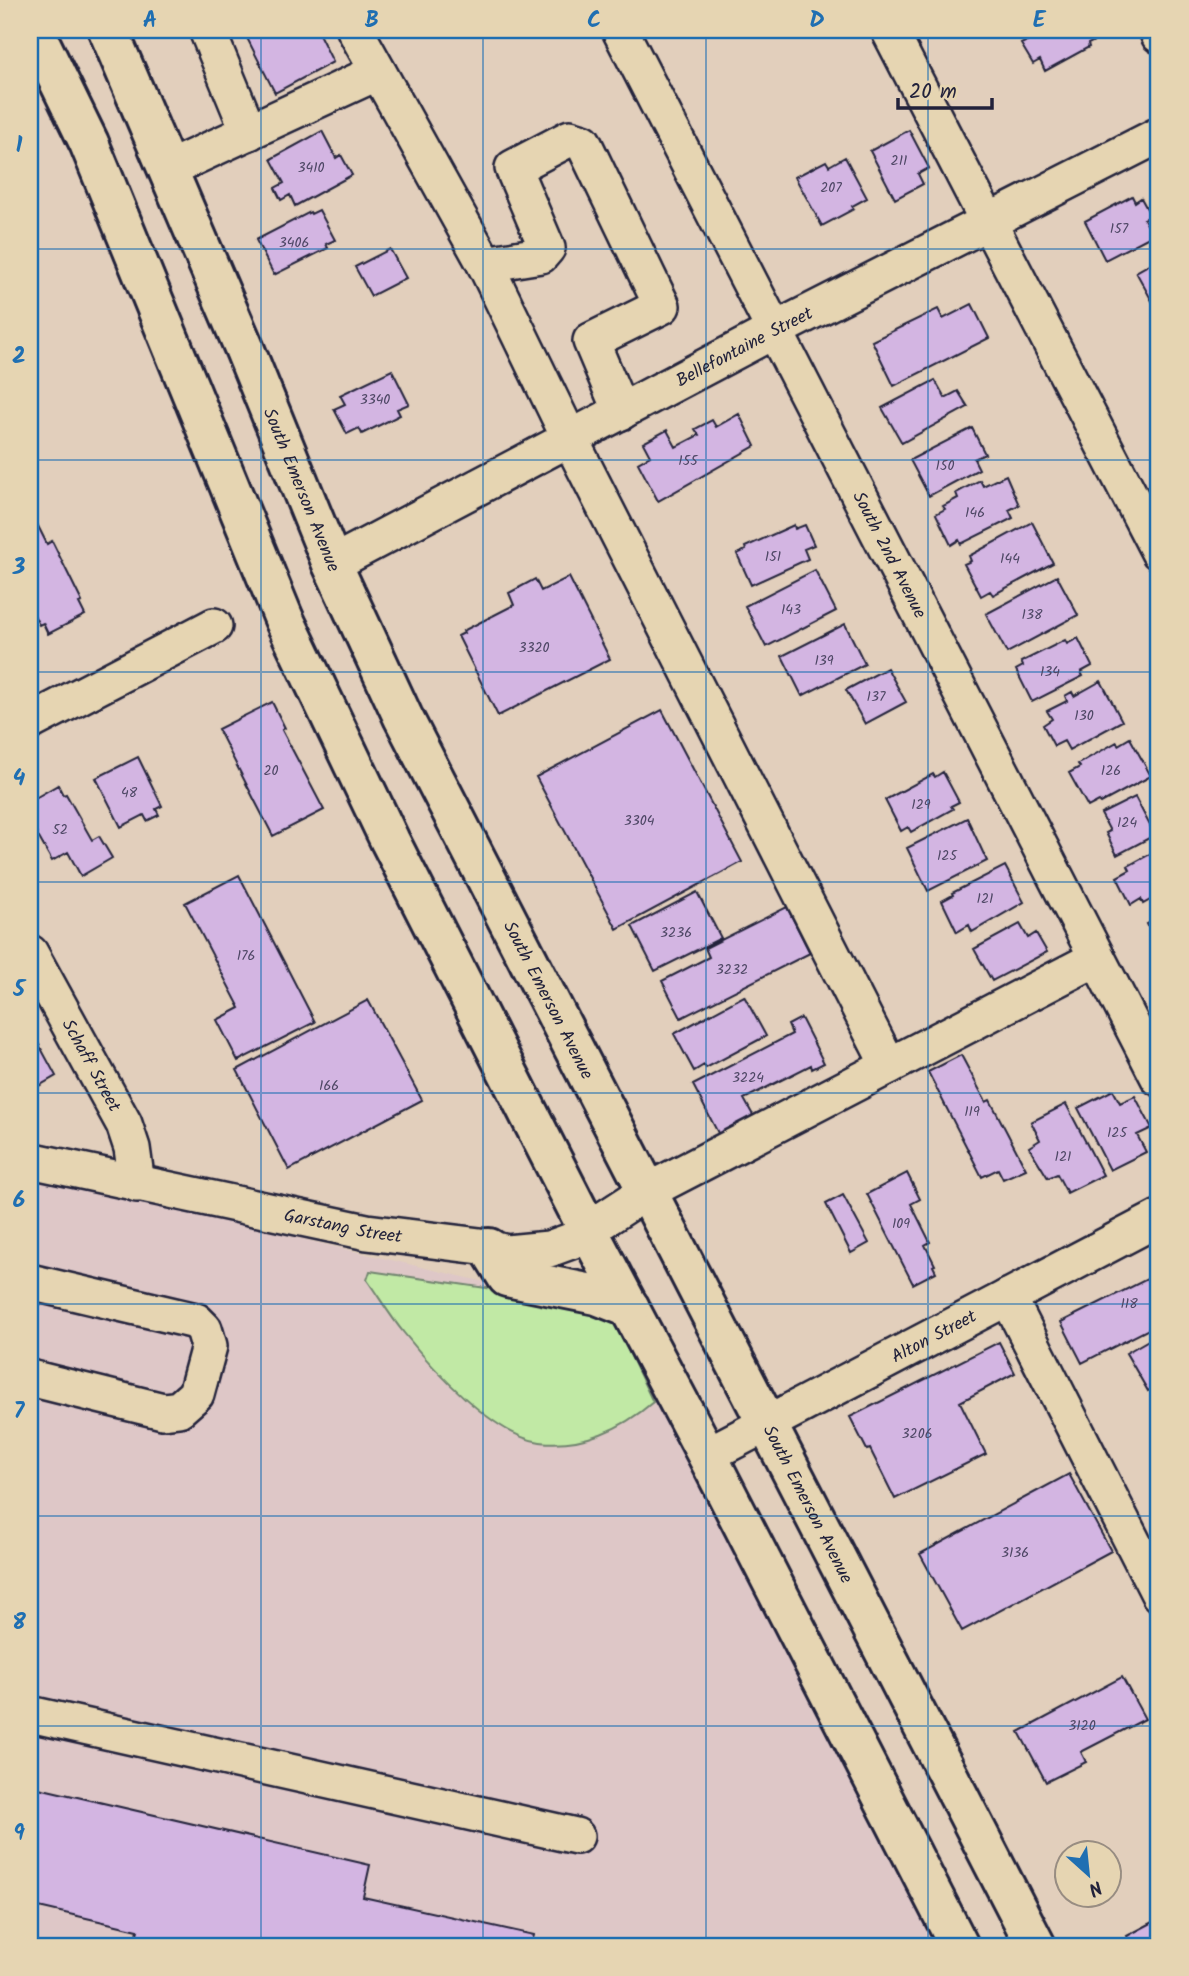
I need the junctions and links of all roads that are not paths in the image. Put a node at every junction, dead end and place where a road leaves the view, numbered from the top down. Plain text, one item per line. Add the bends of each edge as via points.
1 (34, 30) edge
2 (108, 30) edge
3 (207, 30) edge
4 (355, 30) edge
5 (620, 30) edge
6 (890, 30) edge
7 (1157, 30) edge
8 (1159, 35) edge
9 (378, 72) junction
10 (248, 132) junction
11 (1159, 135) edge
12 (168, 169) junction
13 (989, 222) junction
14 (485, 264) junction
15 (775, 330) junction
16 (621, 412) junction
17 (570, 439) junction
18 (1159, 552) edge
19 (332, 564) junction
20 (214, 626) dead end
21 (30, 722) edge
22 (30, 953) edge
23 (1097, 958) junction
24 (889, 1066) junction
25 (1159, 1078) edge
26 (30, 1160) edge
27 (137, 1184) junction
28 (646, 1192) junction
29 (1159, 1218) edge
30 (588, 1230) junction
31 (489, 1248) junction
32 (30, 1282) edge
33 (1008, 1297) junction
34 (629, 1308) junction
35 (30, 1378) edge
36 (766, 1423) junction
37 (707, 1455) junction
38 (1159, 1594) edge
39 (30, 1714) edge
40 (576, 1836) dead end
41 (959, 1946) edge
42 (1036, 1946) edge

1 - 30 main road via 89,144 284,619 390,841
2 - 12 main road, South Emerson Avenue
3 - 10 street
4 - 9 street
5 - 15 street, South 2nd Avenue
6 - 13 street
7 - 8 street
9 - 10 street
9 - 14 street
10 - 12 street
11 - 13 street, Bellefontaine Street
12 - 19 main road, South Emerson Avenue
13 - 15 street, Bellefontaine Street
13 - 18 street
14 - 16 street via 541,255 547,248 513,168 570,138 583,142 662,306 591,341
14 - 17 street
15 - 16 street, Bellefontaine Street
15 - 23 street, South 2nd Avenue
16 - 17 street, Bellefontaine Street
17 - 19 street, Bellefontaine Street
17 - 24 street
19 - 28 main road, South Emerson Avenue via 403,717
20 - 21 street
22 - 27 street, Schaff Street via 124,1124
23 - 24 street, Garstang Street
23 - 25 street, South 2nd Avenue
24 - 28 street, Garstang Street
26 - 27 street, Garstang Street
27 - 31 street, Garstang Street via 366,1231
28 - 30 street, Garstang Street
28 - 36 main road, South Emerson Avenue
29 - 33 street, Alton Street
30 - 31 street, Garstang Street via 549,1249 507,1253
30 - 34 main road
31 - 34 main road via 507,1277 597,1295
32 - 35 street via 197,1321 209,1346 196,1394 179,1409 163,1411
33 - 36 street, Alton Street
33 - 38 street
34 - 37 main road
36 - 37 street, Alton Street
36 - 42 main road, South Emerson Avenue
37 - 41 main road
39 - 40 street

